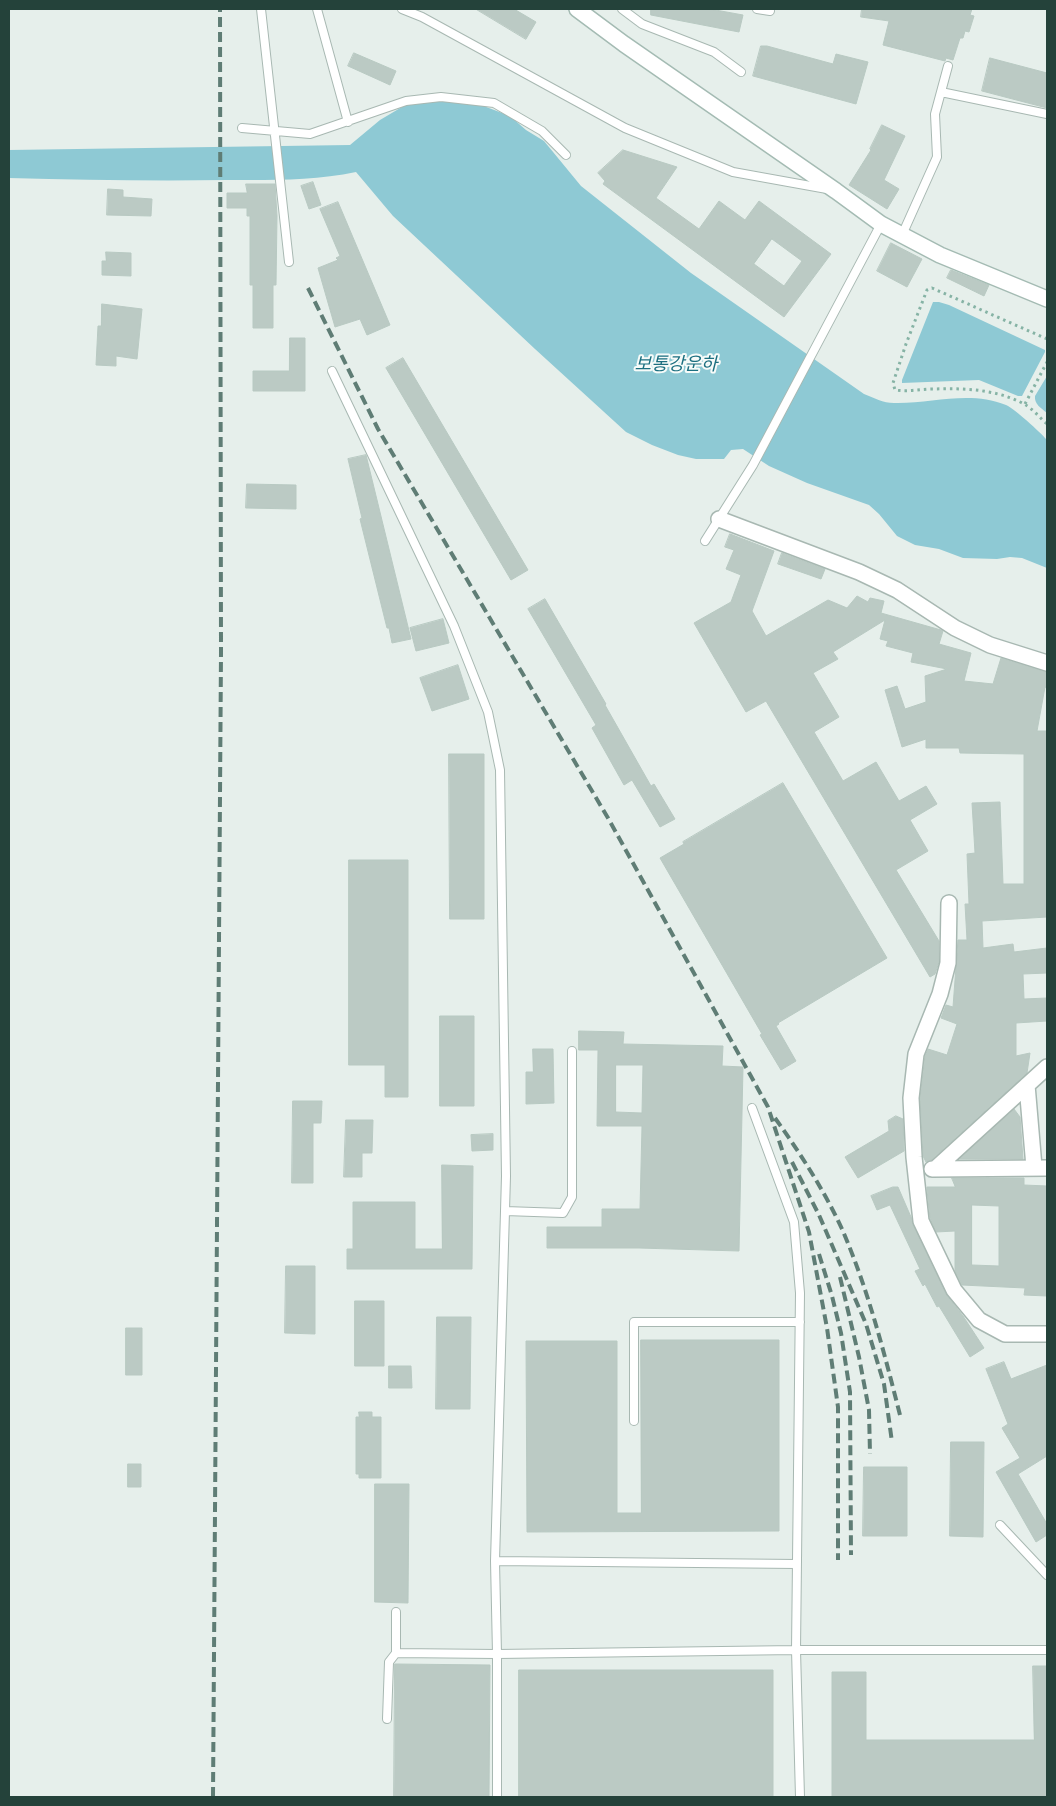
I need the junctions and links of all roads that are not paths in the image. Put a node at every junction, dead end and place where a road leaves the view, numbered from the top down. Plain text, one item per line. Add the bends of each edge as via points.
1 (261, 9) edge
2 (318, 9) edge
3 (577, 9) edge
4 (622, 9) edge
5 (757, 9) edge
6 (407, 10) edge
7 (770, 11) dead end
8 (948, 66) dead end
9 (741, 72) dead end
10 (941, 92) junction
11 (1047, 114) edge
12 (348, 122) junction
13 (242, 128) dead end
14 (276, 131) junction
15 (566, 155) dead end
16 (836, 190) junction
17 (881, 224) junction
18 (902, 235) junction
19 (289, 262) dead end
20 (1047, 299) edge
21 (332, 371) dead end
22 (719, 519) junction
23 (705, 541) dead end
24 (1047, 663) edge
25 (949, 902) dead end
26 (572, 1051) dead end
27 (1047, 1067) edge
28 (1027, 1085) junction
29 (752, 1108) dead end
30 (1041, 1168) edge
31 (915, 1169) junction
32 (935, 1169) junction
33 (504, 1211) junction
34 (800, 1322) junction
35 (1047, 1334) edge
36 (634, 1421) dead end
37 (1000, 1525) dead end
38 (495, 1561) junction
39 (797, 1564) junction
40 (1047, 1575) edge
41 (396, 1612) dead end
42 (796, 1650) junction
43 (1047, 1650) edge
44 (396, 1653) junction
45 (497, 1654) junction
46 (387, 1719) dead end
47 (497, 1797) edge
48 (800, 1797) edge

1 - 14 lane
2 - 12 lane
3 - 16 street
4 - 9 lane via 642,24 714,52
5 - 7 lane
6 - 16 lane via 625,128 733,172
8 - 10 lane
10 - 11 lane
10 - 18 lane via 935,114 937,157
12 - 14 lane via 310,134
12 - 15 lane via 406,101 441,97 494,103 542,130
13 - 14 lane
14 - 19 lane
16 - 17 street
17 - 18 street
17 - 22 lane via 754,465
18 - 20 street
21 - 33 lane via 454,626 488,712 500,770
22 - 23 lane
22 - 24 street via 859,572 897,590 956,628 990,645
25 - 31 street via 948,963 940,994 916,1054 912,1098
26 - 33 lane via 572,1197 563,1213
27 - 28 street
28 - 30 street
28 - 32 street
29 - 34 lane via 794,1222
30 - 32 street
31 - 32 street
31 - 35 street via 921,1221 954,1290 979,1320 1005,1334
33 - 38 lane
34 - 36 lane via 634,1322
34 - 39 lane
37 - 40 lane
38 - 39 lane
38 - 45 lane
39 - 42 lane
41 - 44 lane
42 - 43 lane
42 - 45 lane
42 - 48 lane
44 - 45 lane
44 - 46 lane via 389,1662
45 - 47 lane

